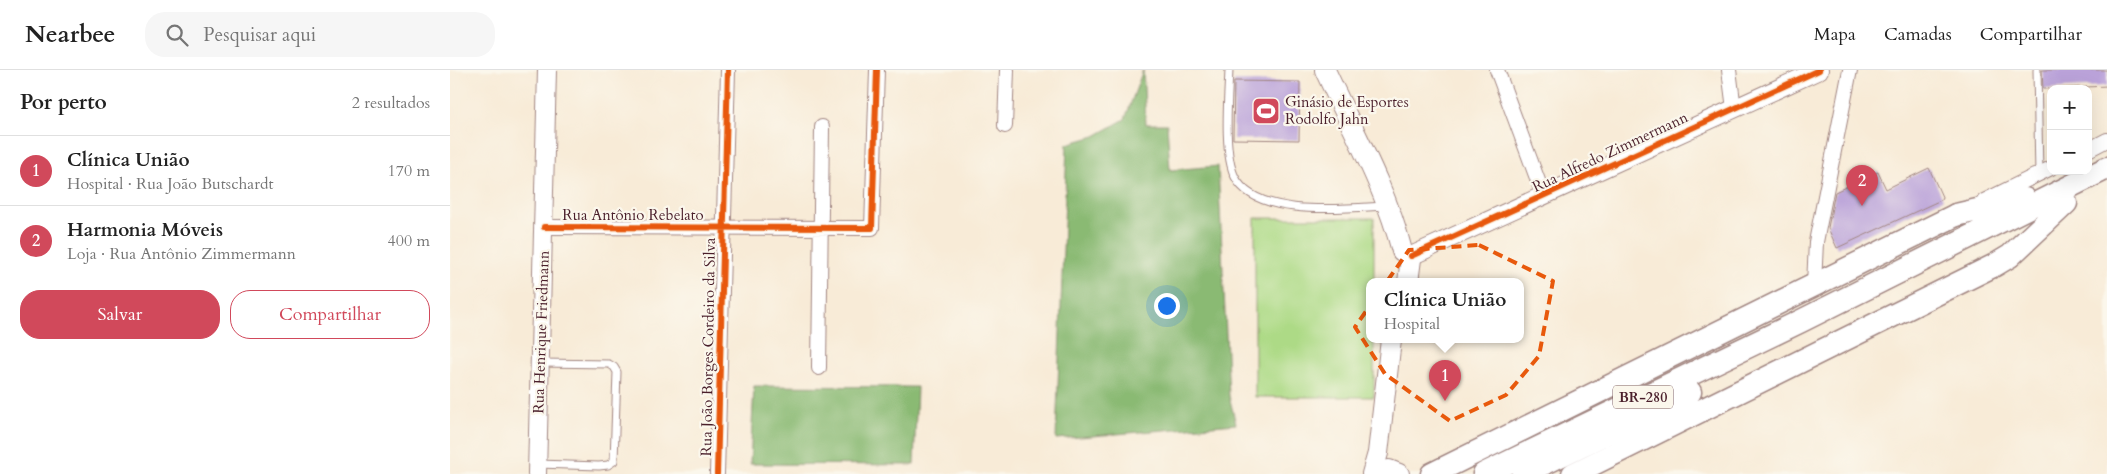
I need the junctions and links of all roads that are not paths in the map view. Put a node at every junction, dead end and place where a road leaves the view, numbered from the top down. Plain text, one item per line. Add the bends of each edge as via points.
1 (547, 70) edge
2 (728, 70) edge
3 (877, 70) edge
4 (1007, 70) edge
5 (1229, 70) edge
6 (1325, 70) edge
7 (1497, 70) edge
8 (1729, 70) edge
9 (1819, 70) edge
10 (1850, 70) edge
11 (2037, 70) edge
12 (1734, 109) junction
13 (1005, 126) dead end
14 (822, 127) dead end
15 (2107, 140) edge
16 (2092, 148) edge
17 (2107, 168) edge
18 (2045, 171) edge
19 (2107, 183) edge
20 (1544, 197) junction
21 (2063, 197) junction
22 (1387, 206) junction
23 (1956, 214) junction
24 (544, 227) junction
25 (723, 228) junction
26 (821, 228) junction
27 (1406, 256) junction
28 (1398, 278) edge
29 (1408, 278) edge
30 (1814, 285) junction
31 (1391, 343) edge
32 (1402, 343) edge
33 (540, 363) junction
34 (819, 368) dead end
35 (537, 469) edge
36 (1387, 473) edge
37 (717, 474) edge
38 (1432, 474) edge
39 (1484, 474) edge
40 (1523, 474) edge
41 (1573, 474) edge

1 - 24 street, Rua Henrique Friedmann
2 - 25 street, Rua João Borges Cordeiro da Silva
3 - 26 street, Rua Antônio Rebelato via 872,228
4 - 13 street
5 - 22 lane via 1227,140 1234,176 1248,194 1289,206 1320,210
6 - 22 main road
7 - 20 street
8 - 12 street
9 - 12 street, Rua Alfredo Zimmermann
10 - 30 street via 1816,242
11 - 18 lane
12 - 20 street, Rua Alfredo Zimmermann
14 - 26 street
15 - 16 street
17 - 21 main road, BR-280
18 - 23 street
19 - 21 main road, BR-280
20 - 27 street, Rua Alfredo Zimmermann
21 - 23 main road
21 - 39 main road, BR-280
21 - 40 main road, BR-280 via 1808,334
21 - 41 main road via 2010,256 1995,265
22 - 27 main road
23 - 30 main road
24 - 25 street, Rua Antônio Rebelato
24 - 33 street, Rua Henrique Friedmann
25 - 26 street, Rua Antônio Rebelato
25 - 37 street, Rua João Borges Cordeiro da Silva
26 - 34 street
27 - 28 main road
27 - 29 main road
30 - 38 main road
31 - 36 main road via 1378,453
32 - 36 main road
33 - 35 street, Rua Henrique Friedmann
33 - 35 lane via 609,364 617,372 614,461 599,466

